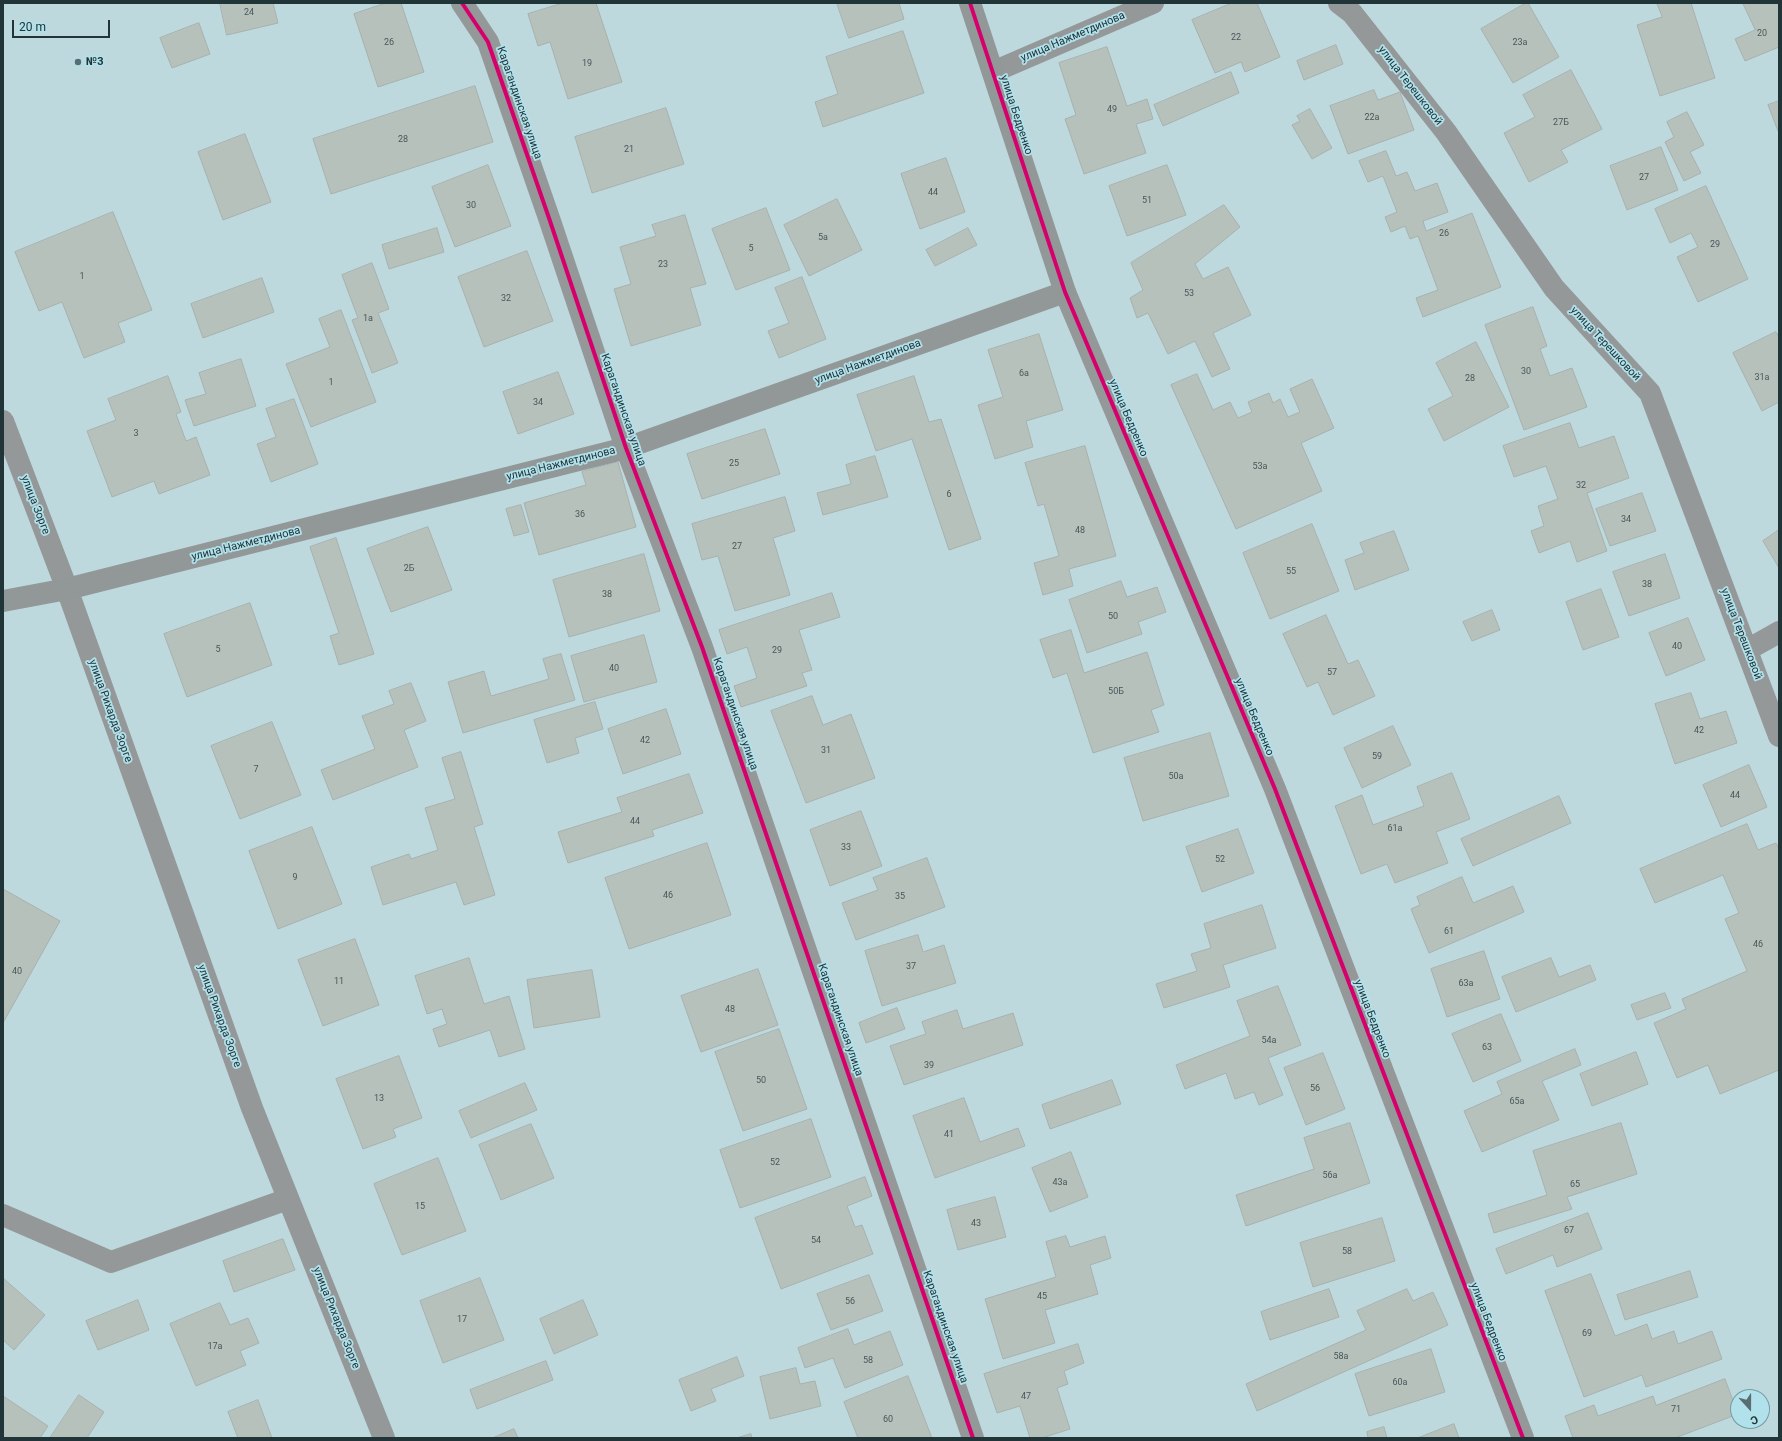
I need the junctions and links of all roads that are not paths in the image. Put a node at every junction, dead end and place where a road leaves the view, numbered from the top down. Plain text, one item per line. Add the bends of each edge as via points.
1 (462, 3) edge
2 (970, 3) edge
3 (1153, 3) edge
4 (1339, 3) edge
5 (992, 72) junction
6 (1065, 292) junction
7 (3, 421) edge
8 (626, 448) junction
9 (67, 589) junction
10 (3, 602) edge
11 (1779, 632) edge
12 (1747, 650) junction
13 (1779, 736) edge
14 (288, 1199) junction
15 (3, 1215) edge
16 (384, 1438) edge
17 (973, 1438) edge
18 (1523, 1438) edge

1 - 8 street, Карагандинская улица via 488,42
2 - 5 street, улица Бедренко
3 - 5 street, улица Нажметдинова
4 - 12 street, улица Терешковой via 1352,13 1446,132 1554,288 1650,393
5 - 6 street, улица Бедренко
6 - 8 street, улица Нажметдинова
6 - 18 street, улица Бедренко via 1275,789
7 - 9 street, улица Зорге
8 - 9 street, улица Нажметдинова
8 - 17 street, Карагандинская улица via 702,647
9 - 10 street, улица Нажметдинова
9 - 14 street, улица Рихарда Зорге via 252,1108
11 - 12 street
12 - 13 street, улица Терешковой
14 - 15 street via 111,1262
14 - 16 street, улица Рихарда Зорге

